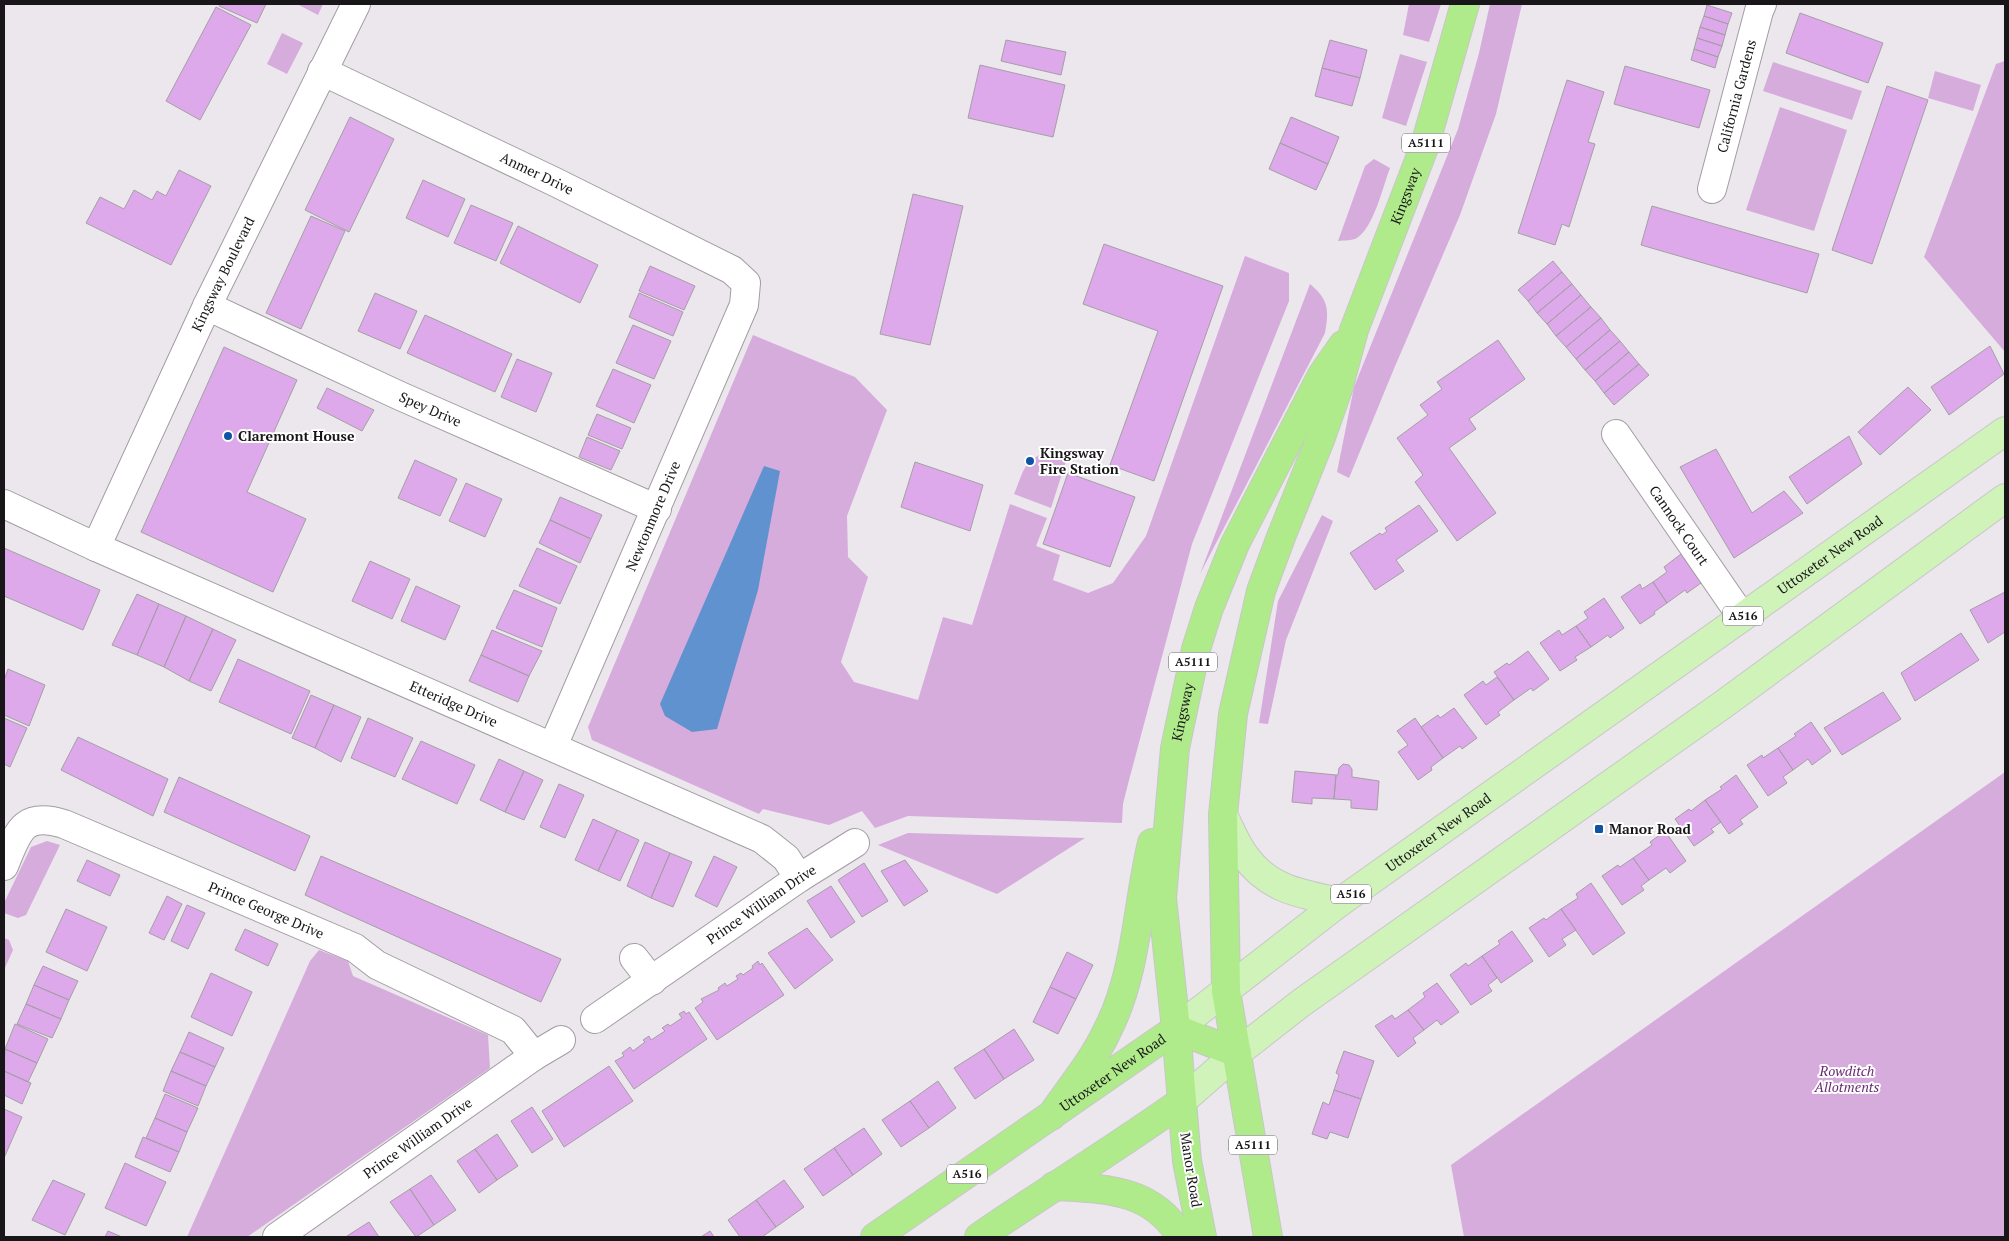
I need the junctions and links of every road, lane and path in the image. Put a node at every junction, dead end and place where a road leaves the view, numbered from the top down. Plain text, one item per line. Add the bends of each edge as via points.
1 (356, 4) edge
2 (1465, 4) edge
3 (1762, 4) edge
4 (322, 71) junction
5 (1712, 189) dead end
6 (746, 283) joint
7 (207, 306) junction
8 (1354, 330) junction
9 (2005, 431) edge
10 (1616, 434) dead end
11 (2005, 498) edge
12 (4, 504) edge
13 (657, 509) junction
14 (96, 547) junction
15 (1742, 617) junction
16 (552, 746) junction
17 (1175, 748) junction
18 (1223, 815) junction
19 (855, 842) dead end
20 (4, 866) edge
21 (799, 878) junction
22 (1340, 902) junction
23 (634, 958) dead end
24 (652, 981) junction
25 (1226, 991) junction
26 (595, 1019) dead end
27 (1176, 1029) junction
28 (561, 1040) dead end
29 (1237, 1053) junction
30 (534, 1056) junction
31 (1181, 1102) junction
32 (1051, 1116) junction
33 (1054, 1186) junction
34 (277, 1237) edge
35 (875, 1237) edge
36 (979, 1237) edge
37 (1181, 1237) edge
38 (1202, 1237) edge
39 (1268, 1237) edge

1 - 4 street, Kingsway Boulevard
2 - 8 highway, Kingsway / A5111 via 1425,145
3 - 5 street, California Gardens
4 - 6 street, Anmer Drive via 732,270
4 - 7 street, Kingsway Boulevard
6 - 13 street, Newtonmore Drive via 744,305
7 - 13 street, Spey Drive via 398,396
7 - 14 street, Kingsway Boulevard
8 - 17 highway, Kingsway / A5111 via 1322,375 1235,544 1196,649
8 - 18 highway, Kingsway / A5111 via 1335,397 1261,591 1233,714
9 - 15 main road, Uttoxeter New Road / A516
10 - 15 street, Cannock Court
11 - 29 main road via 1721,706 1301,1003
12 - 14 street, Etteridge Drive
13 - 16 street, Newtonmore Drive
14 - 16 street, Etteridge Drive
15 - 22 main road, Uttoxeter New Road / A516
16 - 21 street, Etteridge Drive via 762,839 786,858
17 - 27 highway, Kingsway / A5111 via 1162,898
17 - 32 highway via 1146,869 1127,980 1109,1029
18 - 22 main road via 1244,855 1266,879 1290,891
18 - 25 highway, Kingsway / A5111
19 - 21 street, Prince William Drive
20 - 30 street, Prince George Drive via 17,834 26,825 49,819 64,824 354,948 378,965 513,1030
21 - 24 street, Prince William Drive
22 - 25 main road, Uttoxeter New Road / A516
23 - 24 street
24 - 26 street, Prince William Drive
25 - 27 main road, Uttoxeter New Road / A516
25 - 29 highway, Kingsway / A5111
27 - 29 highway
27 - 31 highway, Kingsway / A5111
27 - 32 highway, Uttoxeter New Road / A516
28 - 30 street, Prince William Drive
29 - 31 main road
29 - 39 highway, A5111
30 - 34 street, Prince William Drive
31 - 33 highway
31 - 38 highway, Manor Road / A5111 via 1187,1162
32 - 35 highway, Uttoxeter New Road / A516
33 - 36 highway
33 - 37 highway via 1107,1189 1141,1199 1165,1216

